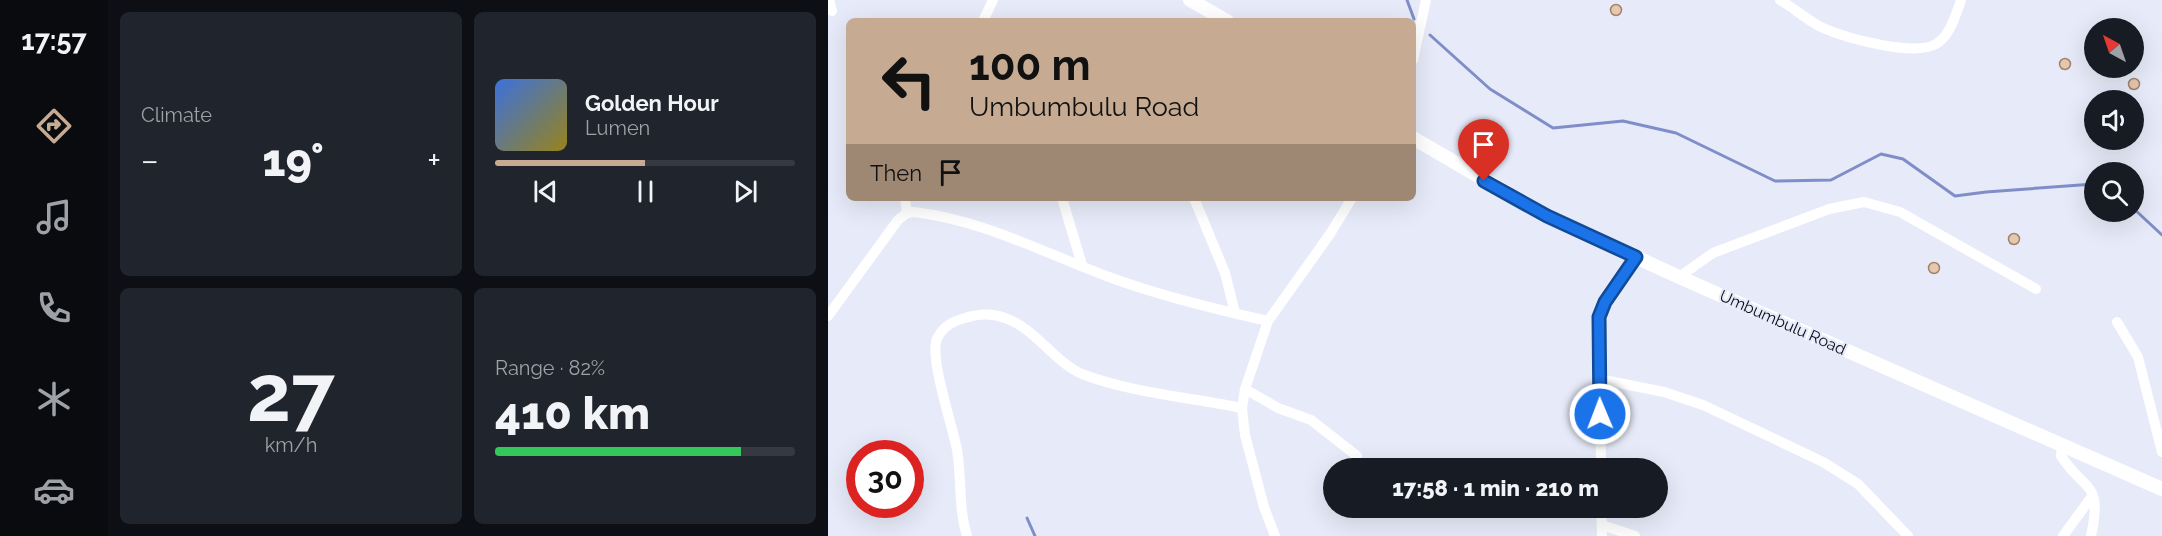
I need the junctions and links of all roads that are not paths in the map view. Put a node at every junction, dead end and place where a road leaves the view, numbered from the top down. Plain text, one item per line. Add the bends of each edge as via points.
1 (993, 0) edge
2 (1190, 0) edge
3 (1426, 0) edge
4 (1780, 0) edge
5 (1961, 0) edge
6 (984, 18) edge
7 (1222, 18) edge
8 (1416, 46) edge
9 (1416, 140) edge
10 (906, 201) edge
11 (1063, 201) edge
12 (1195, 201) edge
13 (1350, 201) edge
14 (908, 213) junction
15 (1636, 257) junction
16 (1082, 266) junction
17 (1679, 277) junction
18 (2036, 289) dead end
19 (1235, 313) junction
20 (828, 316) edge
21 (1268, 321) junction
22 (2117, 322) dead end
23 (1599, 379) junction
24 (1245, 389) junction
25 (1242, 408) junction
26 (2062, 445) junction
27 (2162, 452) edge
28 (1357, 456) dead end
29 (1600, 458) edge
30 (2162, 489) edge
31 (2093, 495) junction
32 (1602, 530) edge
33 (967, 536) edge
34 (1275, 536) edge
35 (1635, 536) edge
36 (1908, 536) edge
37 (2063, 536) edge
38 (2091, 536) edge

1 - 6 street
2 - 7 main road
3 - 8 street
4 - 5 street via 1826,29 1917,49 1937,44 1951,25
9 - 15 main road, Umbumbulu Road via 1538,211
10 - 14 street
11 - 16 street
12 - 19 street via 1225,273
13 - 21 street
14 - 16 street via 939,217 1015,238
14 - 20 street via 898,220
15 - 17 main road, Umbumbulu Road
15 - 23 street via 1599,317
16 - 19 street via 1164,296
17 - 18 street via 1713,253 1829,209 1864,202 1900,212
17 - 26 main road, Umbumbulu Road
19 - 21 street
21 - 24 street
22 - 27 street via 2140,363
23 - 29 street
23 - 36 street via 1664,392 1703,405 1823,462 1858,484
24 - 25 street
24 - 28 street via 1278,408 1311,420
25 - 33 street via 1125,387 1081,373 1006,318 981,315 957,320 937,338 935,356 957,450 960,509
25 - 34 street via 1252,468
26 - 30 main road, Umbumbulu Road
26 - 31 street via 2061,456
31 - 37 street
31 - 38 street
32 - 35 street

